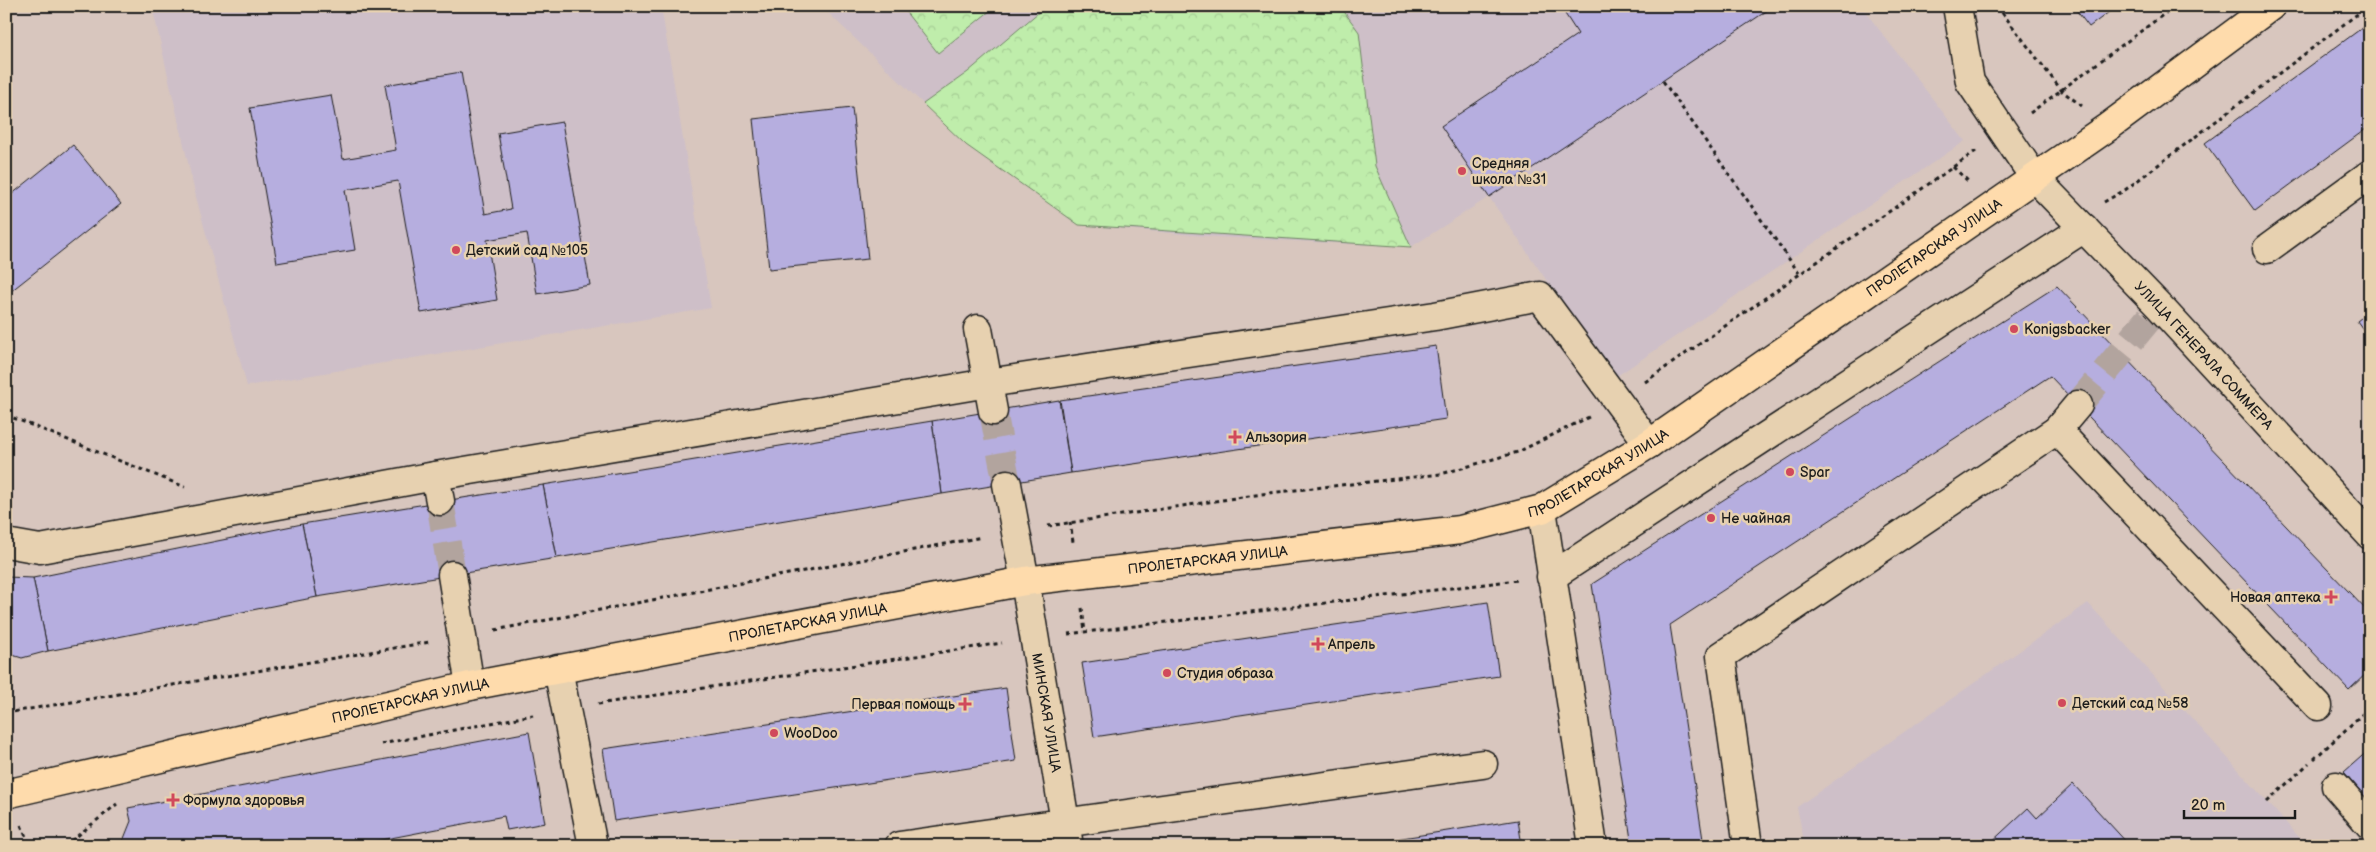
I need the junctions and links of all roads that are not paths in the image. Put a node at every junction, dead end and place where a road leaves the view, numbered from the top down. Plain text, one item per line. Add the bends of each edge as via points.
1 (1957, 6) edge
2 (2271, 6) edge
3 (2370, 174) edge
4 (2034, 177) junction
5 (2079, 224) junction
6 (2267, 249) dead end
7 (978, 329) dead end
8 (988, 383) junction
9 (2078, 405) tunnel mouth
10 (993, 411) tunnel mouth
11 (2057, 430) junction
12 (1649, 444) junction
13 (1007, 484) tunnel mouth
14 (1542, 509) junction
15 (2370, 535) edge
16 (6, 543) edge
17 (452, 575) tunnel mouth
18 (1551, 577) junction
19 (1026, 580) junction
20 (558, 670) junction
21 (470, 686) junction
22 (2318, 706) dead end
23 (1483, 764) dead end
24 (2336, 786) dead end
25 (6, 794) edge
26 (2370, 825) edge
27 (1066, 834) edge
28 (593, 846) edge
29 (899, 846) edge
30 (1593, 846) edge
31 (1748, 846) edge

1 - 4 street, УЛИЦА ГЕНЕРАЛА СОММЕРА via 1970,82
2 - 4 main road, ПРОЛЕТАРСКАЯ УЛИЦА via 2108,127
3 - 6 street
4 - 5 street, УЛИЦА ГЕНЕРАЛА СОММЕРА
4 - 12 main road, ПРОЛЕТАРСКАЯ УЛИЦА
5 - 15 street, УЛИЦА ГЕНЕРАЛА СОММЕРА
5 - 18 street
7 - 8 street
8 - 10 street
8 - 12 street via 1435,316 1540,296
8 - 16 street via 438,488 40,549
9 - 11 street
11 - 22 street
11 - 31 street via 1721,656
12 - 14 main road, ПРОЛЕТАРСКАЯ УЛИЦА
13 - 19 street, МИНСКАЯ УЛИЦА
14 - 18 street
14 - 19 main road, ПРОЛЕТАРСКАЯ УЛИЦА via 1460,530
17 - 21 street
18 - 30 street
19 - 20 main road, ПРОЛЕТАРСКАЯ УЛИЦА
19 - 27 street, МИНСКАЯ УЛИЦА
20 - 21 main road, ПРОЛЕТАРСКАЯ УЛИЦА
20 - 28 street
21 - 25 main road, ПРОЛЕТАРСКАЯ УЛИЦА
23 - 27 street
24 - 26 street
27 - 29 street

